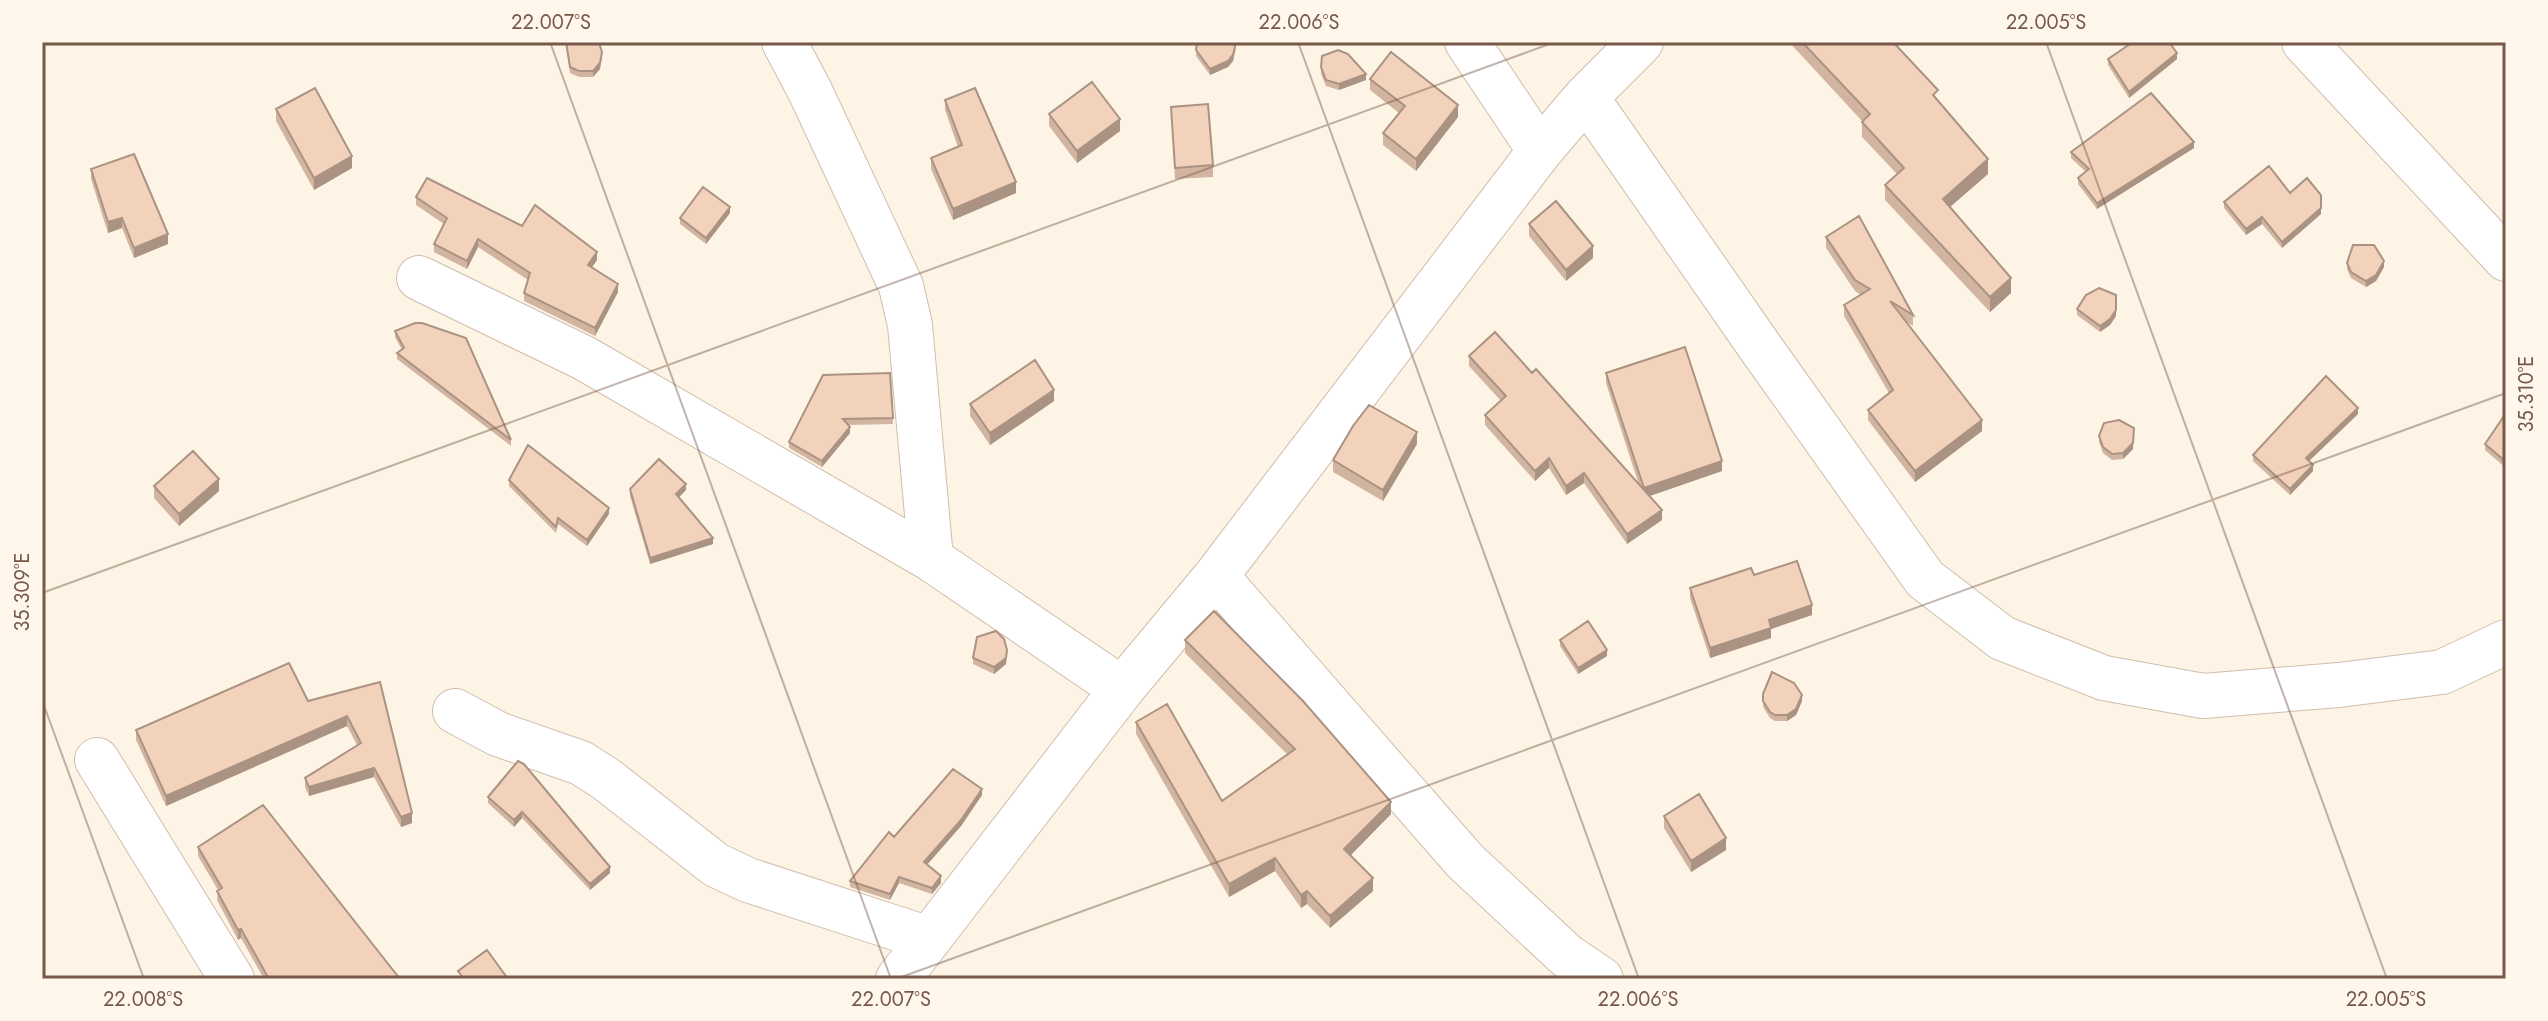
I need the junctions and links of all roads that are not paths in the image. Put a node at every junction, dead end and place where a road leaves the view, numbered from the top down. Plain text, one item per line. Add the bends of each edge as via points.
1 (784, 42) edge
2 (1467, 42) edge
3 (1641, 42) edge
4 (2304, 42) edge
5 (1586, 97) junction
6 (1540, 151) junction
7 (2506, 259) edge
8 (419, 278) dead end
9 (931, 559) junction
10 (1216, 576) junction
11 (2506, 642) edge
12 (1122, 689) junction
13 (455, 711) dead end
14 (97, 760) dead end
15 (929, 939) junction
16 (232, 979) edge
17 (898, 979) edge
18 (1601, 979) edge

1 - 9 street via 901,286 910,325
2 - 6 street
3 - 5 street
4 - 7 street
5 - 6 street
5 - 11 street via 1925,579 2002,638 2104,678 2203,696 2442,672
6 - 10 street
8 - 9 street via 584,358
9 - 12 street
10 - 12 street
10 - 18 street via 1465,861 1567,956
12 - 15 street
13 - 15 street via 498,734 581,763 716,865
14 - 16 street
15 - 17 street

